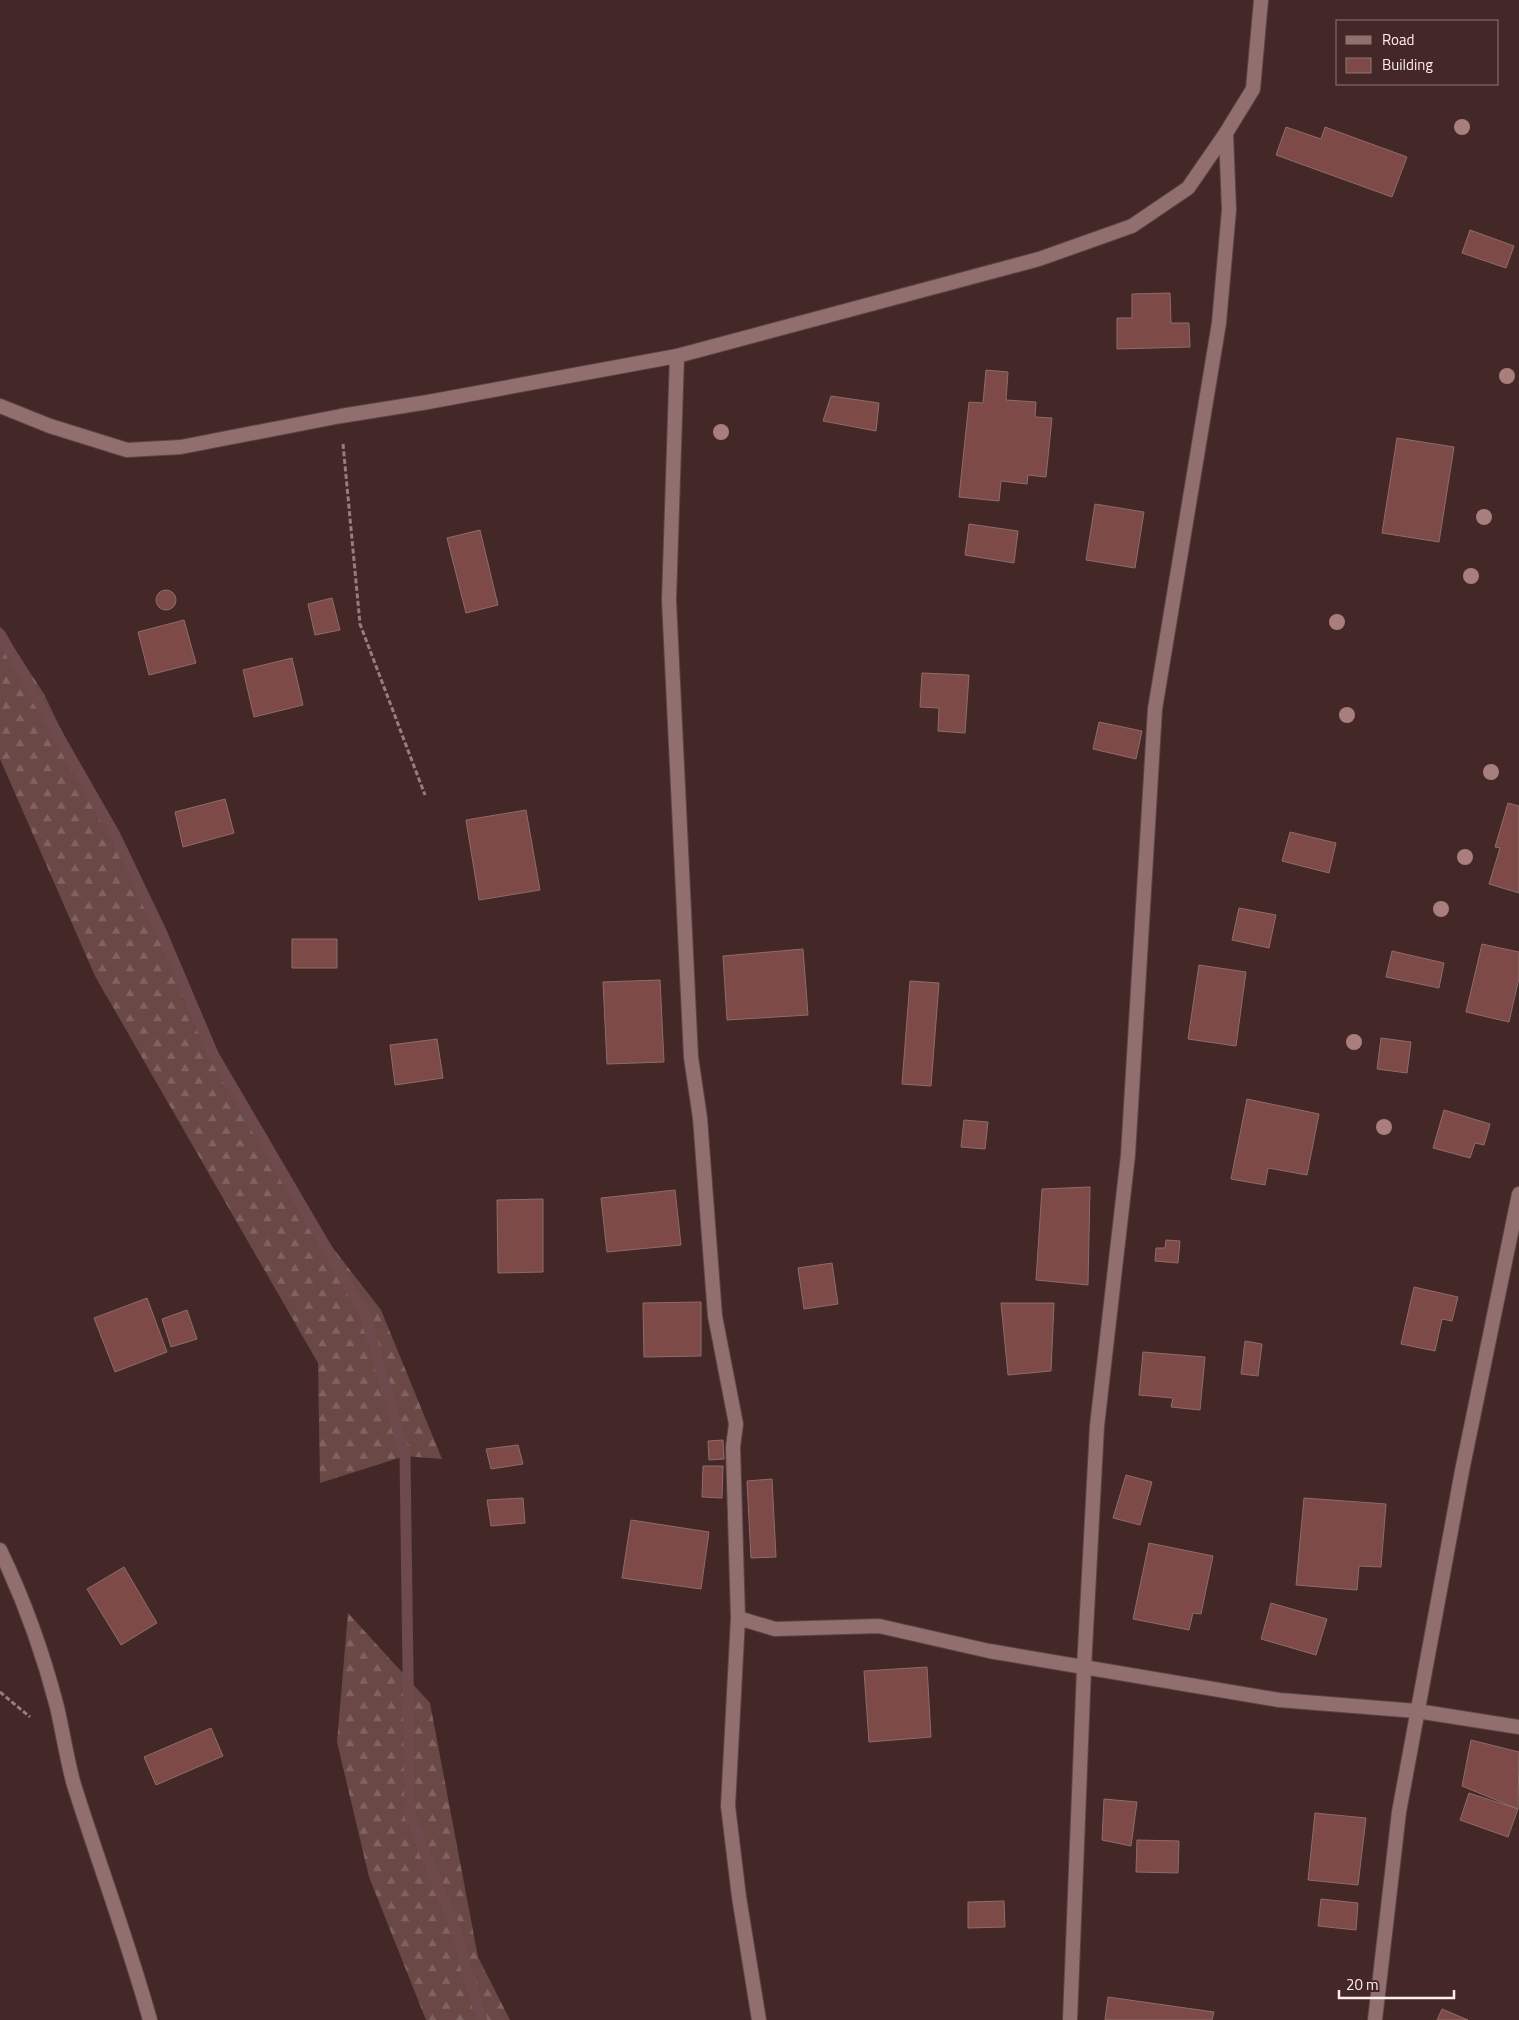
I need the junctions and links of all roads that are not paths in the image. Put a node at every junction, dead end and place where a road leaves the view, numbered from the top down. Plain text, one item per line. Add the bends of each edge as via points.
1 (1261, 0) edge
2 (1226, 133) junction
3 (676, 356) junction
4 (0, 406) edge
5 (1519, 1194) edge
6 (0, 1550) edge
7 (738, 1618) junction
8 (1084, 1668) junction
9 (1417, 1711) junction
10 (1519, 1727) edge
11 (150, 2020) edge
12 (758, 2020) edge
13 (1070, 2020) edge
14 (1375, 2020) edge

1 - 2 street via 1252,89
2 - 3 street via 1188,188 1132,226 1039,259
2 - 8 street via 1229,210 1220,323 1155,709 1128,1155 1097,1426
3 - 4 street via 181,446 127,450 50,426
3 - 7 street via 669,600 691,1057 700,1118 715,1316 736,1424 733,1447
5 - 9 street
6 - 11 street via 23,1598 57,1706 74,1783
7 - 8 street via 775,1629 878,1626
7 - 12 street via 728,1806
8 - 9 street via 1279,1700
8 - 13 street
9 - 10 street
9 - 14 street via 1399,1812

